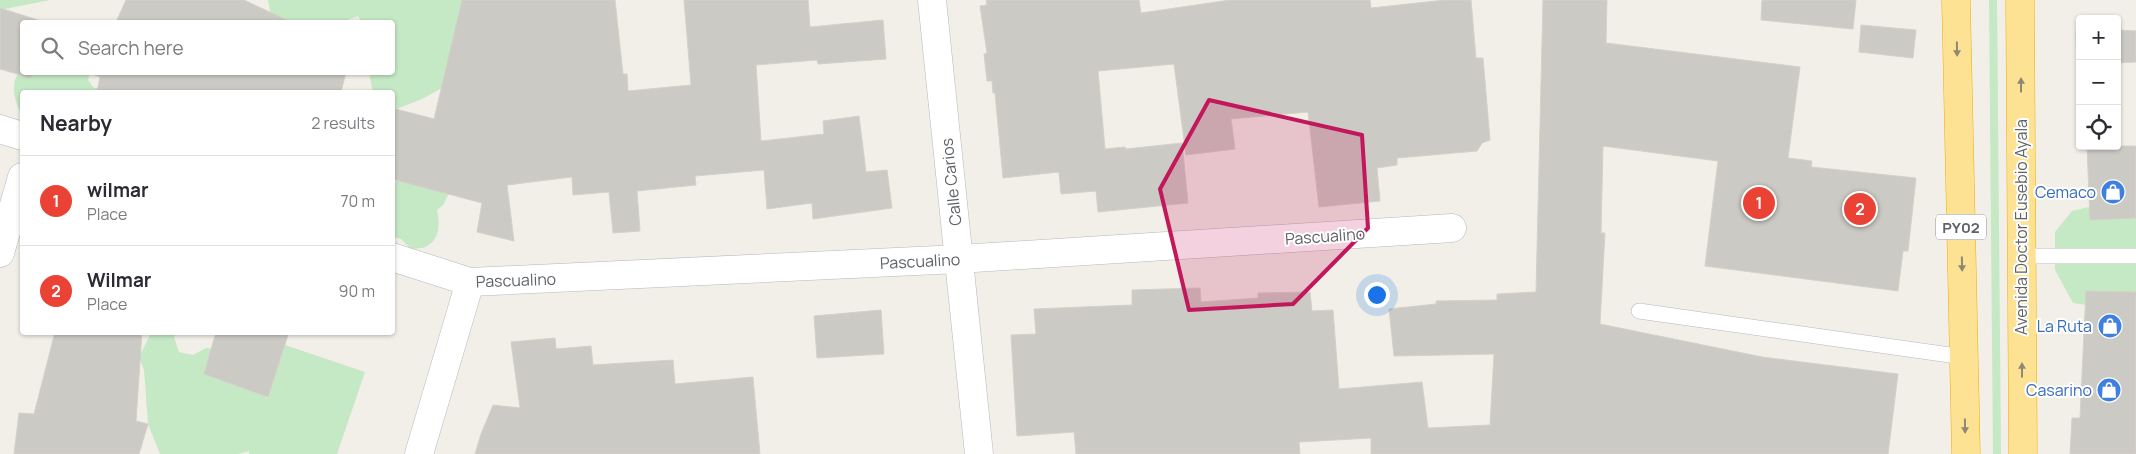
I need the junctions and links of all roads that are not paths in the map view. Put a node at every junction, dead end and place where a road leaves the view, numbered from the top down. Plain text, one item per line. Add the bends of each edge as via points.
1 (932, 0) edge
2 (1956, 0) edge
3 (2020, 0) edge
4 (0, 129) edge
5 (20, 135) edge
6 (20, 184) edge
7 (1452, 228) dead end
8 (0, 253) edge
9 (2022, 256) junction
10 (2136, 256) edge
11 (395, 258) edge
12 (958, 259) junction
13 (470, 282) junction
14 (1640, 311) dead end
15 (1964, 357) junction
16 (419, 454) edge
17 (980, 454) edge
18 (1966, 454) edge
19 (2023, 454) edge

1 - 12 street, Calle Carios
2 -> 15 highway, PY02
9 -> 3 highway, Avenida Doctor Eusebio Ayala
4 - 5 street
6 - 8 street
7 - 12 street, Pascualino
9 - 10 lane
19 -> 9 highway, Avenida Doctor Eusebio Ayala
11 - 13 street, Pascualino
12 - 13 street, Pascualino
12 - 17 street, Calle Carios
13 - 16 street
14 - 15 lane
15 -> 18 highway, PY02

